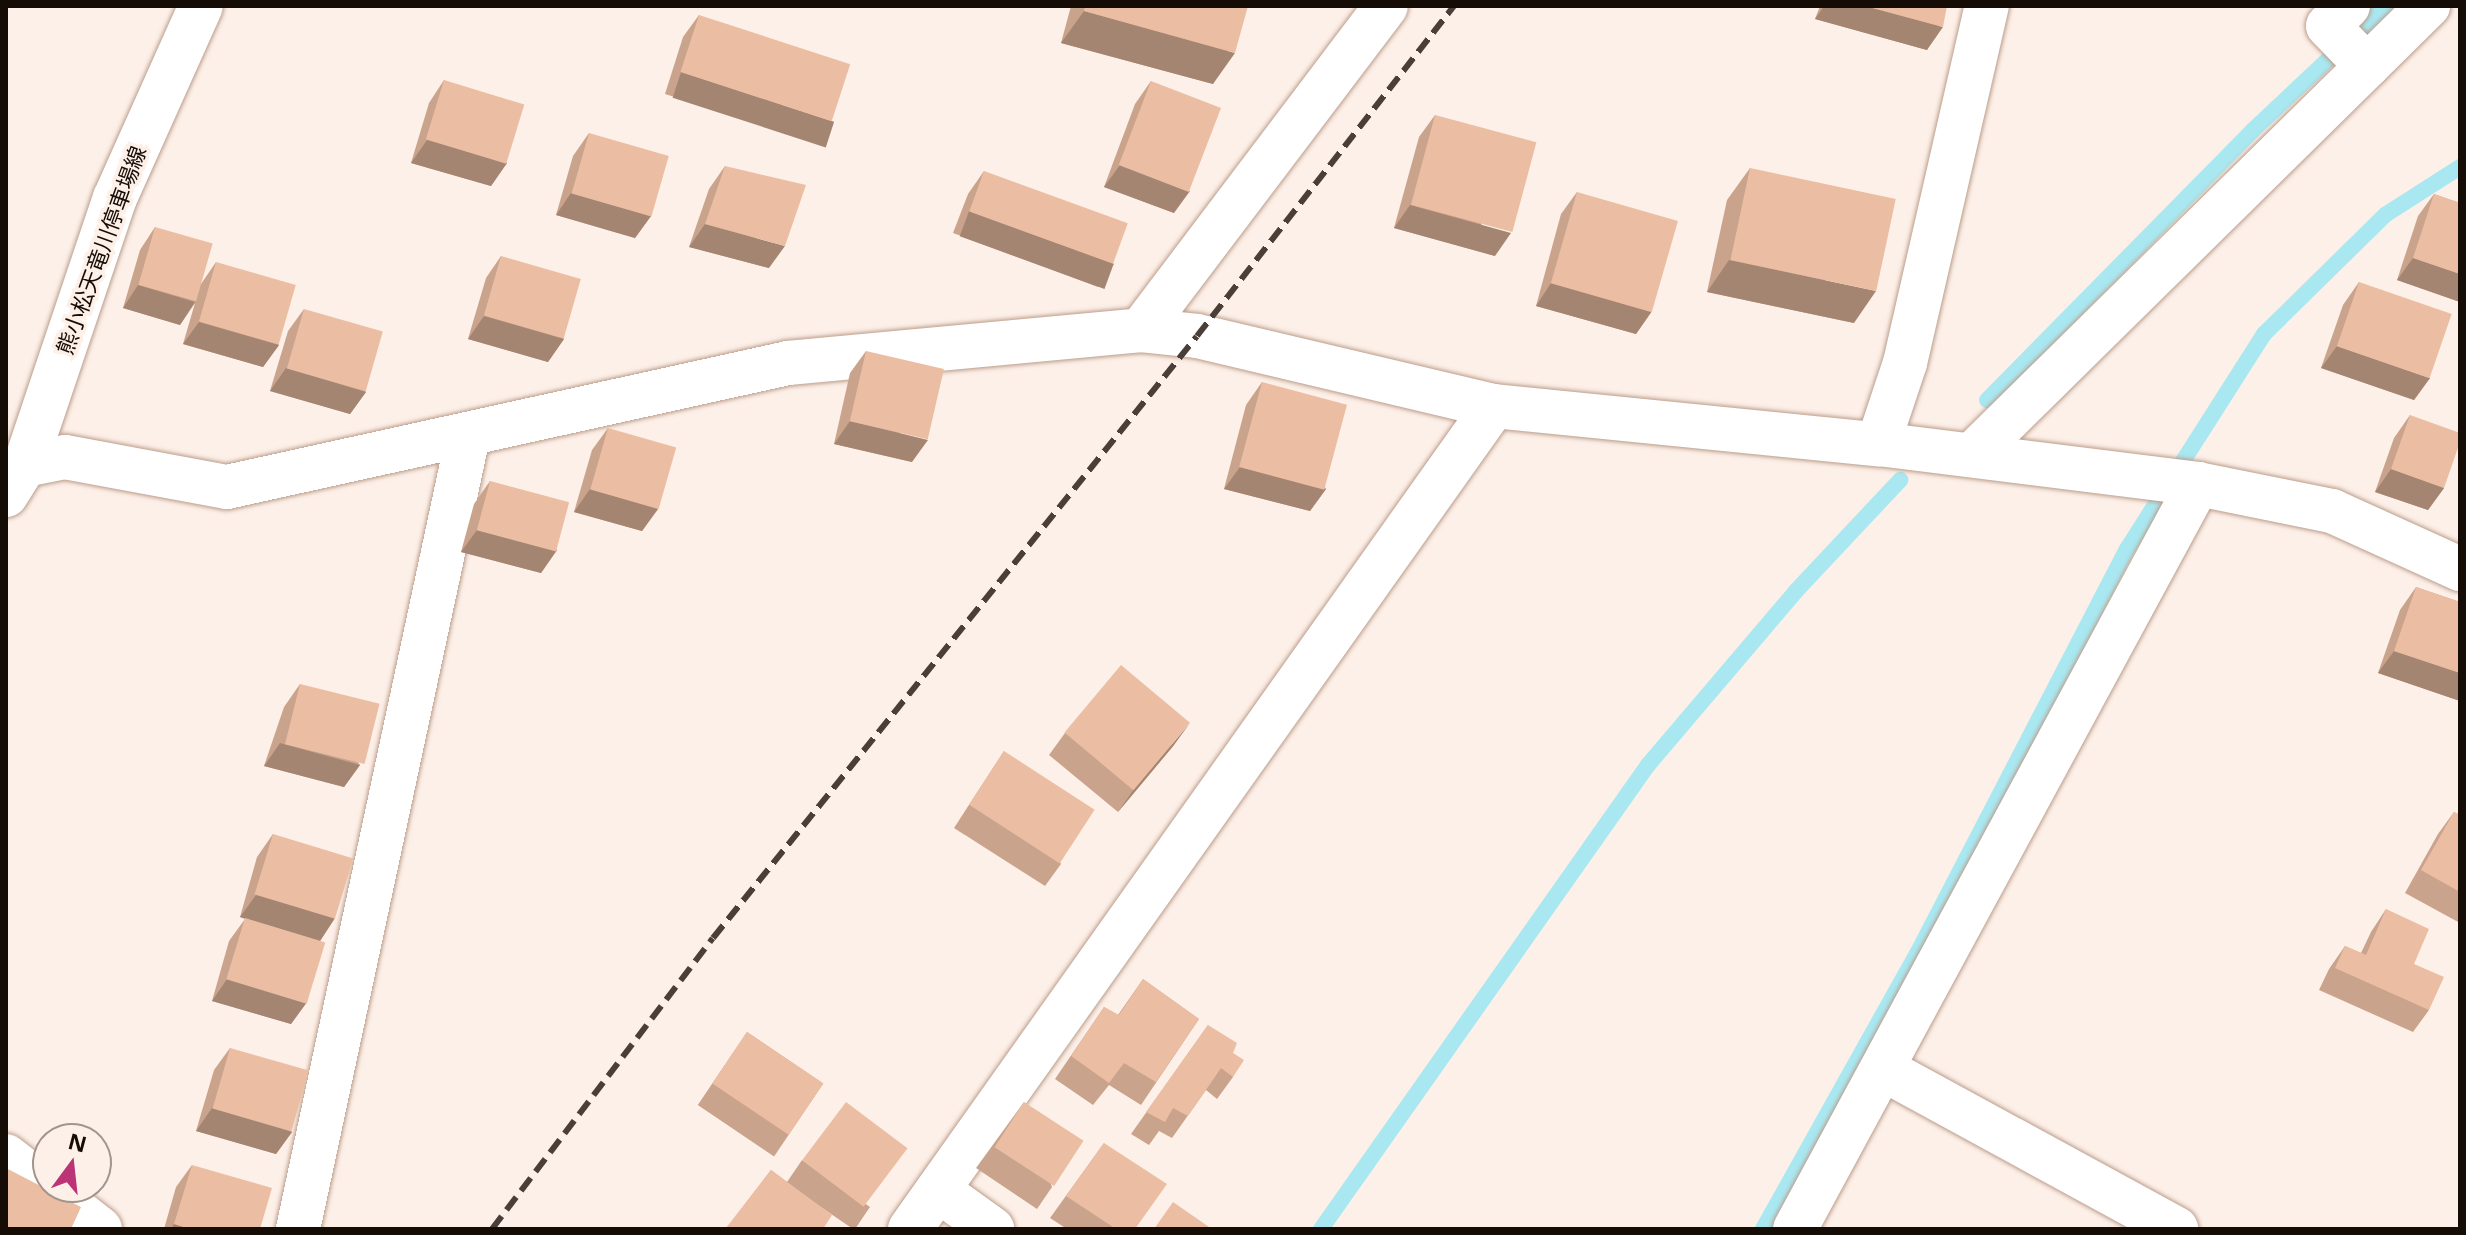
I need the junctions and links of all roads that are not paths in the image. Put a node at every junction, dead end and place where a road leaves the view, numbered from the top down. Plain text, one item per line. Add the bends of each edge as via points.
1 (201, 6) edge
2 (1386, 6) edge
3 (1987, 6) edge
4 (2428, 6) edge
5 (2338, 16) edge
6 (2366, 64) junction
7 (1141, 330) junction
8 (1494, 406) junction
9 (468, 436) junction
10 (1878, 444) junction
11 (1973, 454) junction
12 (12, 472) edge
13 (2198, 484) junction
14 (2460, 569) edge
15 (1883, 1069) junction
16 (6, 1156) edge
17 (938, 1190) junction
18 (100, 1229) edge
19 (298, 1229) edge
20 (910, 1229) edge
21 (992, 1229) edge
22 (1795, 1229) edge
23 (2176, 1229) edge

1 - 12 street, 熊小松天竜川停車場線 via 115,198
2 - 7 street
3 - 10 street via 1905,363
4 - 6 street
5 - 6 street
6 - 11 street
7 - 8 street via 1197,336
7 - 9 street via 788,363
8 - 10 street
8 - 17 street
9 - 12 street via 227,487 65,457
9 - 19 street
10 - 11 street
11 - 13 street
13 - 14 street via 2332,511
13 - 15 street
15 - 22 street
15 - 23 street
16 - 18 street
17 - 20 street
17 - 21 street

